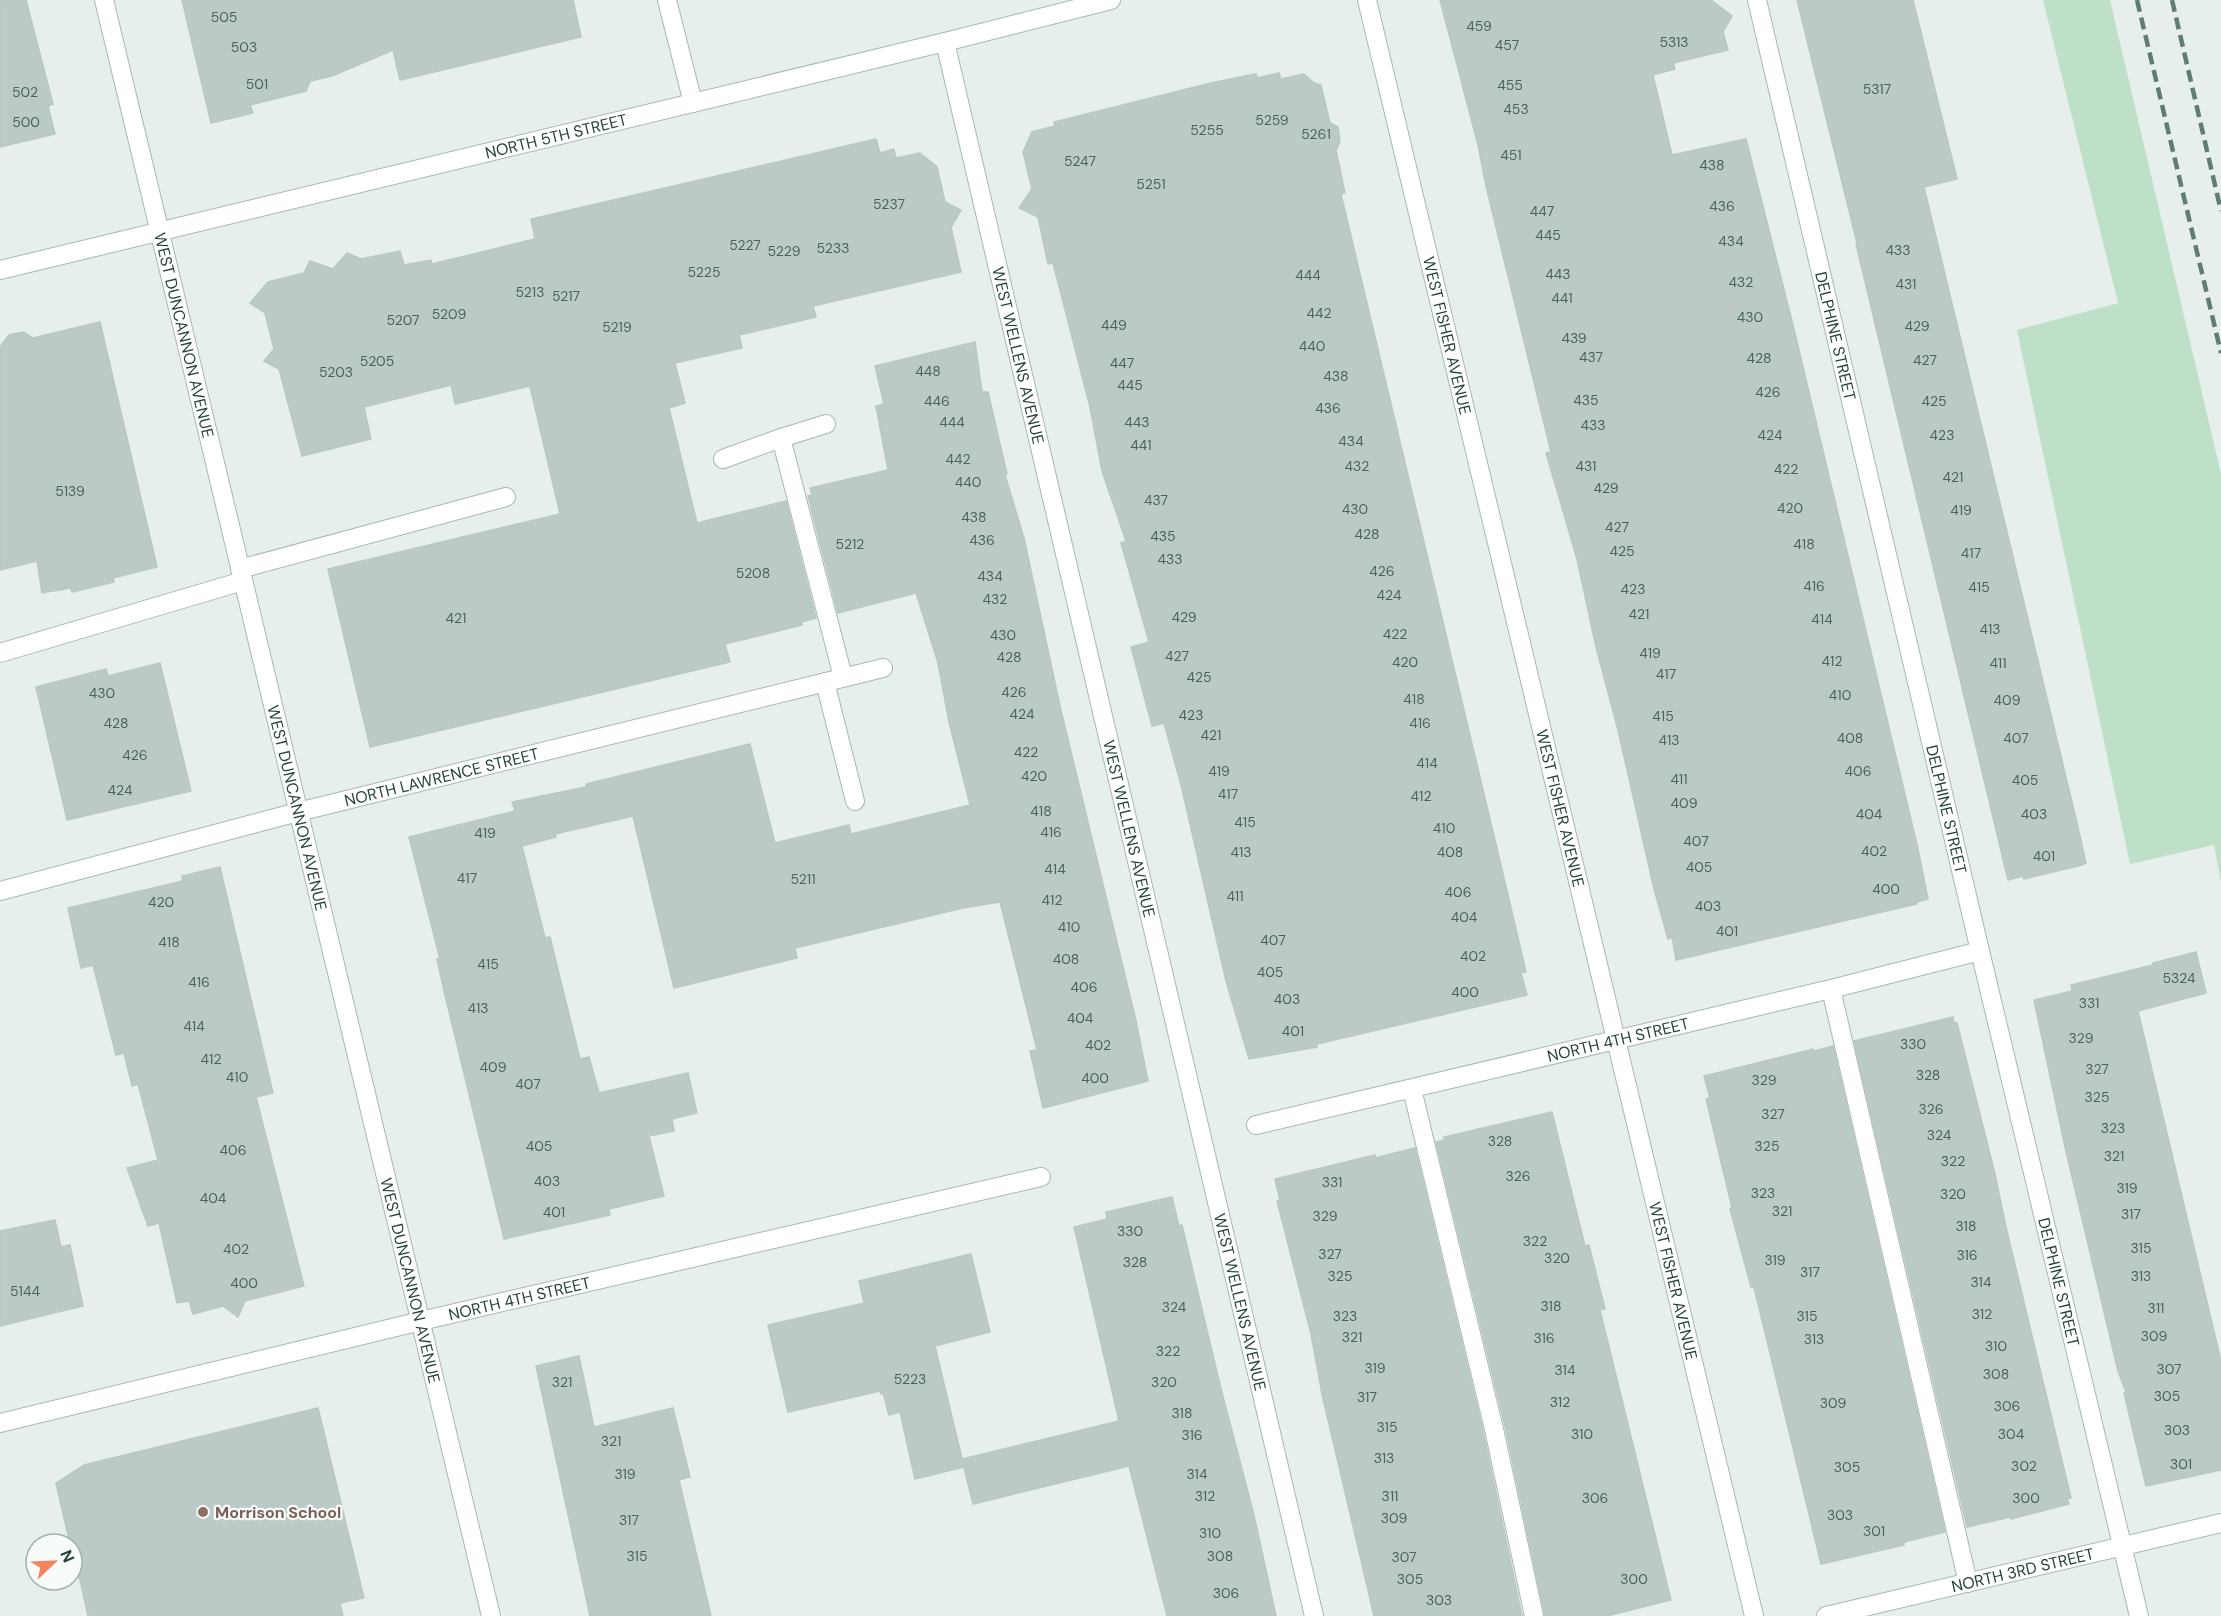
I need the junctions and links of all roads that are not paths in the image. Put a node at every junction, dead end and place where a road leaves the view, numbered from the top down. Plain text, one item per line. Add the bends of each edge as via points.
1 (104, 0) edge
2 (667, 0) edge
3 (1111, 0) edge
4 (1367, 0) edge
5 (1757, 0) edge
6 (945, 42) junction
7 (693, 104) junction
8 (160, 232) junction
9 (0, 270) edge
10 (826, 424) dead end
11 (781, 438) junction
12 (723, 459) dead end
13 (506, 497) dead end
14 (242, 575) junction
15 (0, 653) edge
16 (883, 668) dead end
17 (834, 680) junction
18 (855, 801) dead end
19 (298, 812) junction
20 (0, 891) edge
21 (1980, 951) junction
22 (1831, 989) junction
23 (1617, 1040) junction
24 (1412, 1089) junction
25 (1256, 1125) dead end
26 (1041, 1177) dead end
27 (421, 1321) junction
28 (0, 1423) edge
29 (2221, 1523) edge
30 (2122, 1545) junction
31 (1968, 1583) junction
32 (491, 1616) edge
33 (1314, 1616) edge
34 (1534, 1616) edge
35 (1754, 1616) edge
36 (1826, 1616) edge
37 (2139, 1616) edge

1 - 8 street, WEST DUNCANNON AVENUE
2 - 7 street
3 - 6 street, NORTH 5TH STREET
4 - 23 street, WEST FISHER AVENUE
5 - 21 street, DELPHINE STREET
6 - 7 street, NORTH 5TH STREET
6 - 33 street, WEST WELLENS AVENUE
7 - 8 street, NORTH 5TH STREET
8 - 9 street, NORTH 5TH STREET
8 - 14 street, WEST DUNCANNON AVENUE
10 - 11 street
11 - 12 street
11 - 17 street
13 - 14 street
14 - 15 street
14 - 19 street, WEST DUNCANNON AVENUE
16 - 17 street, NORTH LAWRENCE STREET
17 - 18 street
17 - 19 street, NORTH LAWRENCE STREET
19 - 20 street, NORTH LAWRENCE STREET
19 - 27 street, WEST DUNCANNON AVENUE
21 - 22 street, NORTH 4TH STREET
21 - 30 street, DELPHINE STREET
22 - 23 street, NORTH 4TH STREET
22 - 31 street
23 - 24 street, NORTH 4TH STREET
23 - 35 street, WEST FISHER AVENUE
24 - 25 street, NORTH 4TH STREET
24 - 34 street via 1494,1429
26 - 27 street, NORTH 4TH STREET
27 - 28 street, NORTH 4TH STREET
27 - 32 street, WEST DUNCANNON AVENUE
29 - 30 street, NORTH 3RD STREET
30 - 31 street, NORTH 3RD STREET
30 - 37 street, DELPHINE STREET
31 - 36 street, NORTH 3RD STREET

